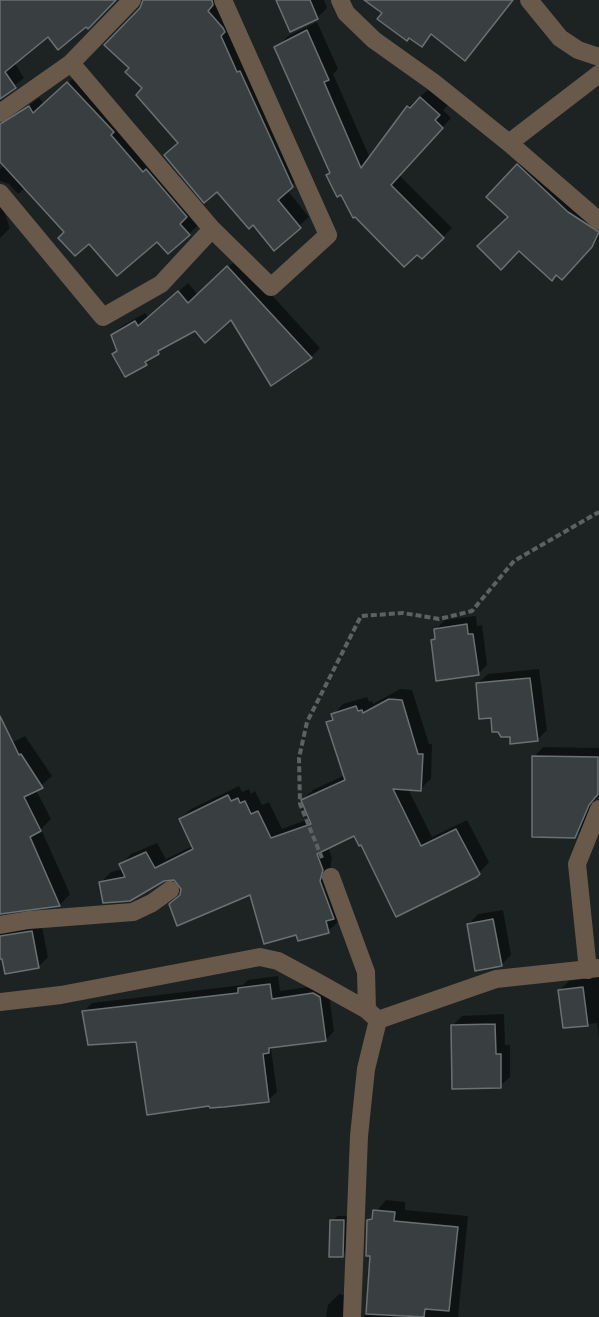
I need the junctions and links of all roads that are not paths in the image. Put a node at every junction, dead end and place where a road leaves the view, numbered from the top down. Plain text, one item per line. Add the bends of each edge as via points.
1 (132, 0) edge
2 (224, 0) edge
3 (340, 0) edge
4 (529, 0) edge
5 (599, 57) edge
6 (71, 63) junction
7 (599, 74) edge
8 (0, 113) edge
9 (509, 143) junction
10 (0, 193) edge
11 (599, 221) edge
12 (212, 229) junction
13 (599, 809) edge
14 (331, 877) road end
15 (170, 890) dead end
16 (0, 925) edge
17 (593, 969) edge
18 (0, 1002) edge
19 (372, 1015) junction
20 (352, 1317) edge

1 - 6 street
2 - 12 street via 328,235 271,287
3 - 9 street via 346,13 374,40
4 - 5 street via 560,38
6 - 8 street
6 - 12 street
7 - 9 street
9 - 11 street
10 - 12 street via 103,316 162,284
13 - 17 street via 577,864
14 - 19 street via 366,972
15 - 16 street via 133,912
17 - 19 street via 496,979
18 - 19 street via 61,995 260,957 278,962
19 - 20 street via 359,1136

